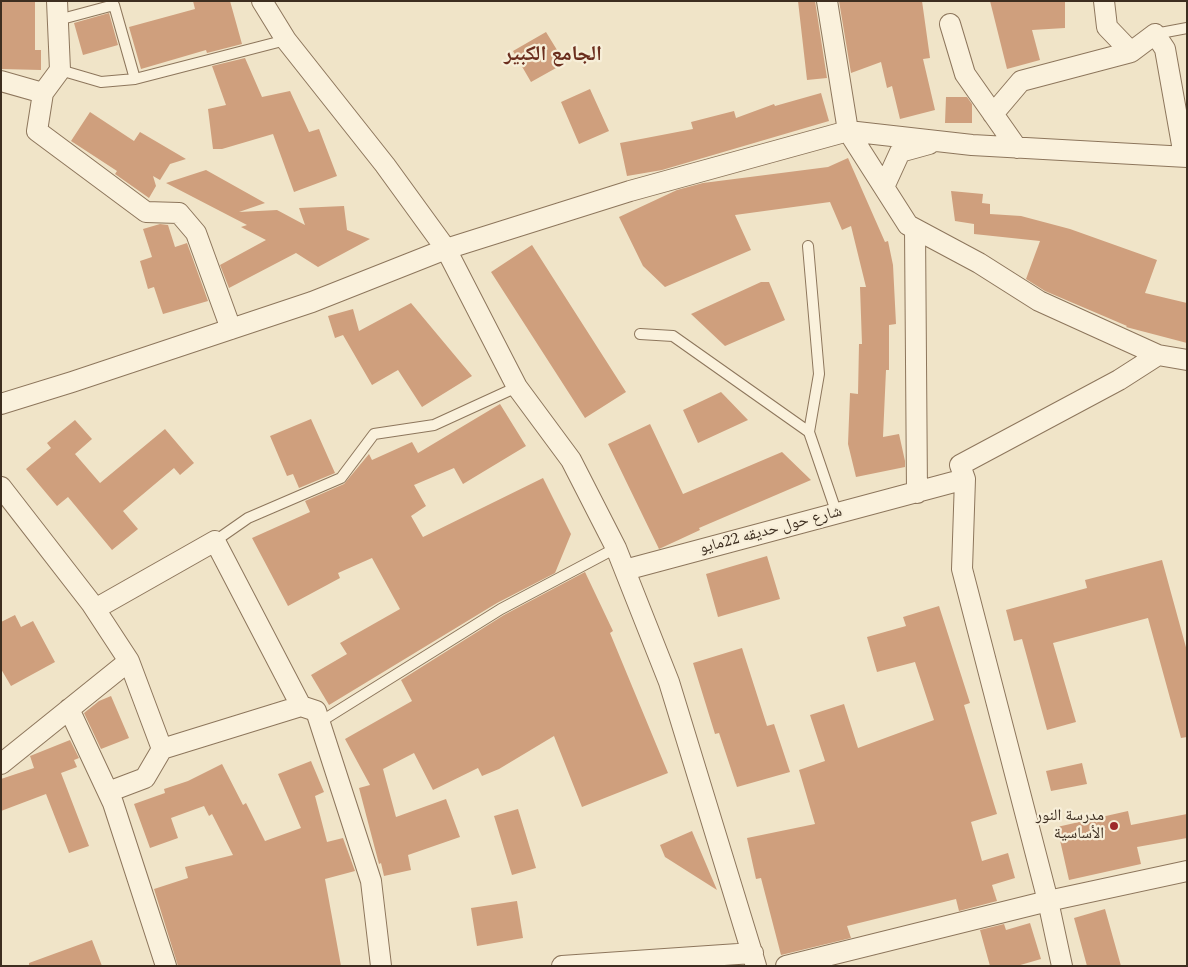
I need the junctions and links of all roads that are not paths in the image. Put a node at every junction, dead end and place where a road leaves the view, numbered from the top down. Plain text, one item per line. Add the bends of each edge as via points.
1 (262, 1) edge
2 (827, 1) edge
3 (1104, 1) edge
4 (57, 11) edge
5 (950, 24) dead end
6 (1187, 28) edge
7 (1155, 34) junction
8 (286, 40) junction
9 (1132, 52) junction
10 (60, 70) junction
11 (136, 79) junction
12 (1, 81) edge
13 (43, 93) junction
14 (993, 114) junction
15 (848, 131) junction
16 (940, 142) junction
17 (1017, 148) junction
18 (1186, 156) edge
19 (884, 187) junction
20 (915, 229) junction
21 (808, 246) dead end
22 (446, 249) junction
23 (230, 329) junction
24 (640, 334) dead end
25 (1158, 355) junction
26 (1187, 360) edge
27 (517, 387) junction
28 (1, 404) edge
29 (809, 432) junction
30 (965, 479) junction
31 (1, 487) edge
32 (917, 492) junction
33 (837, 514) junction
34 (215, 541) junction
35 (616, 548) junction
36 (625, 570) junction
37 (95, 609) junction
38 (129, 661) junction
39 (301, 706) junction
40 (69, 709) junction
41 (320, 722) junction
42 (162, 749) junction
43 (1, 764) edge
44 (108, 792) junction
45 (1187, 871) edge
46 (1048, 900) junction
47 (754, 960) edge
48 (164, 965) edge
49 (381, 966) edge
50 (562, 966) edge
51 (786, 966) edge
52 (1062, 966) edge

1 - 8 street
2 - 15 street
3 - 9 street via 1107,27
4 - 10 street
4 - 11 lane via 114,5
5 - 14 street via 965,74
6 - 7 lane
7 - 9 street
7 - 18 street via 1165,49
8 - 11 lane
8 - 22 street
9 - 14 street via 1021,81
10 - 11 lane via 102,82
10 - 13 street
12 - 13 street
13 - 23 street via 37,131 146,212 179,213 196,232
14 - 17 street
15 - 16 street
15 - 19 street
15 - 22 street via 630,191
16 - 17 street
16 - 19 street via 900,152
17 - 18 street
19 - 20 street via 908,225
20 - 25 street via 979,263 1039,301
20 - 32 street
21 - 29 lane via 819,374
22 - 23 street via 312,302
22 - 27 street
23 - 28 street
24 - 29 lane via 673,336
25 - 26 street
25 - 30 street via 1119,380 960,465
27 - 34 lane via 434,425 374,434 341,478 248,518
27 - 35 street via 571,460
29 - 33 lane
30 - 32 street, شارع حول حديقه 22مايو
30 - 46 street via 962,569
31 - 37 street
32 - 33 street, شارع حول حديقه 22مايو
33 - 36 street, شارع حول حديقه 22مايو
34 - 37 street
34 - 39 street
35 - 36 street
35 - 41 lane via 501,609
36 - 47 street via 669,682
37 - 38 street
38 - 40 street
38 - 42 street
39 - 41 street via 316,711
39 - 42 street
40 - 43 street
40 - 44 street
41 - 49 street via 371,881
42 - 44 street via 144,778
44 - 48 street
45 - 46 street
46 - 51 street
46 - 52 street
47 - 50 street

